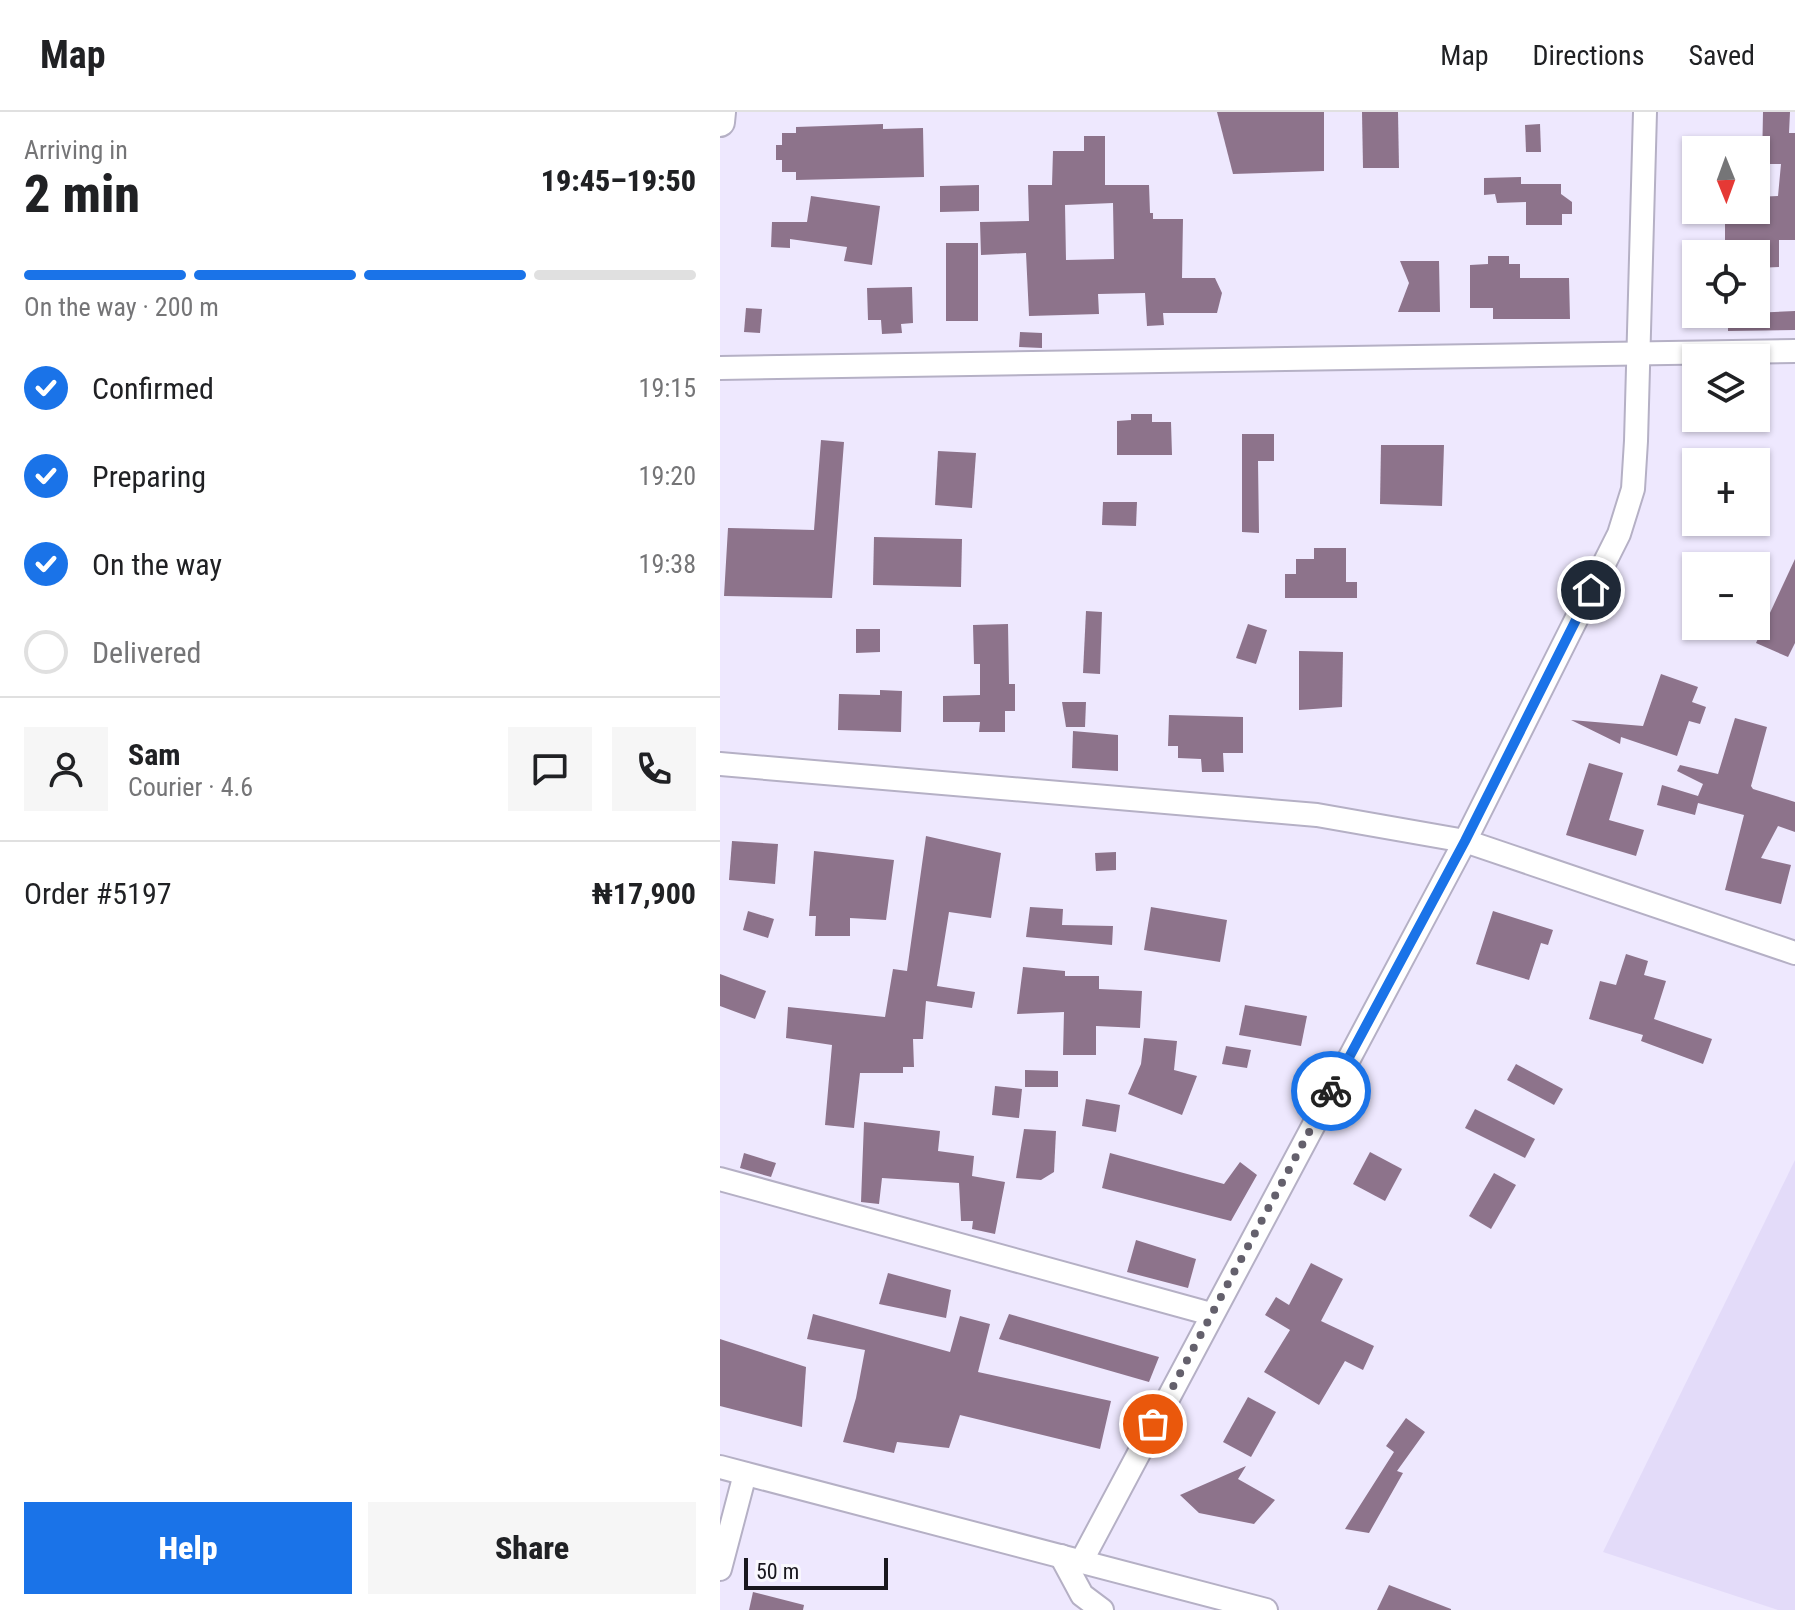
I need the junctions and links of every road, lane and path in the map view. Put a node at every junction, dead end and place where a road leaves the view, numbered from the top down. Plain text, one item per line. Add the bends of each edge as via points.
1 (721, 112) edge
2 (1645, 112) edge
3 (720, 122) edge
4 (1795, 351) edge
5 (1638, 354) junction
6 (720, 368) edge
7 (720, 764) edge
8 (1465, 841) junction
9 (1795, 953) edge
10 (720, 1179) edge
11 (1211, 1314) junction
12 (720, 1467) edge
13 (745, 1474) junction
14 (1071, 1559) junction
15 (720, 1569) edge
16 (1102, 1610) edge
17 (1266, 1610) edge

1 - 3 street
2 - 5 street
4 - 5 street
5 - 6 street
5 - 8 street via 1633,489 1619,534
7 - 8 street via 1317,815
8 - 9 street
8 - 11 street
10 - 11 street
11 - 14 street
12 - 13 street
13 - 14 street
13 - 15 street
14 - 16 street via 1082,1595
14 - 17 street

